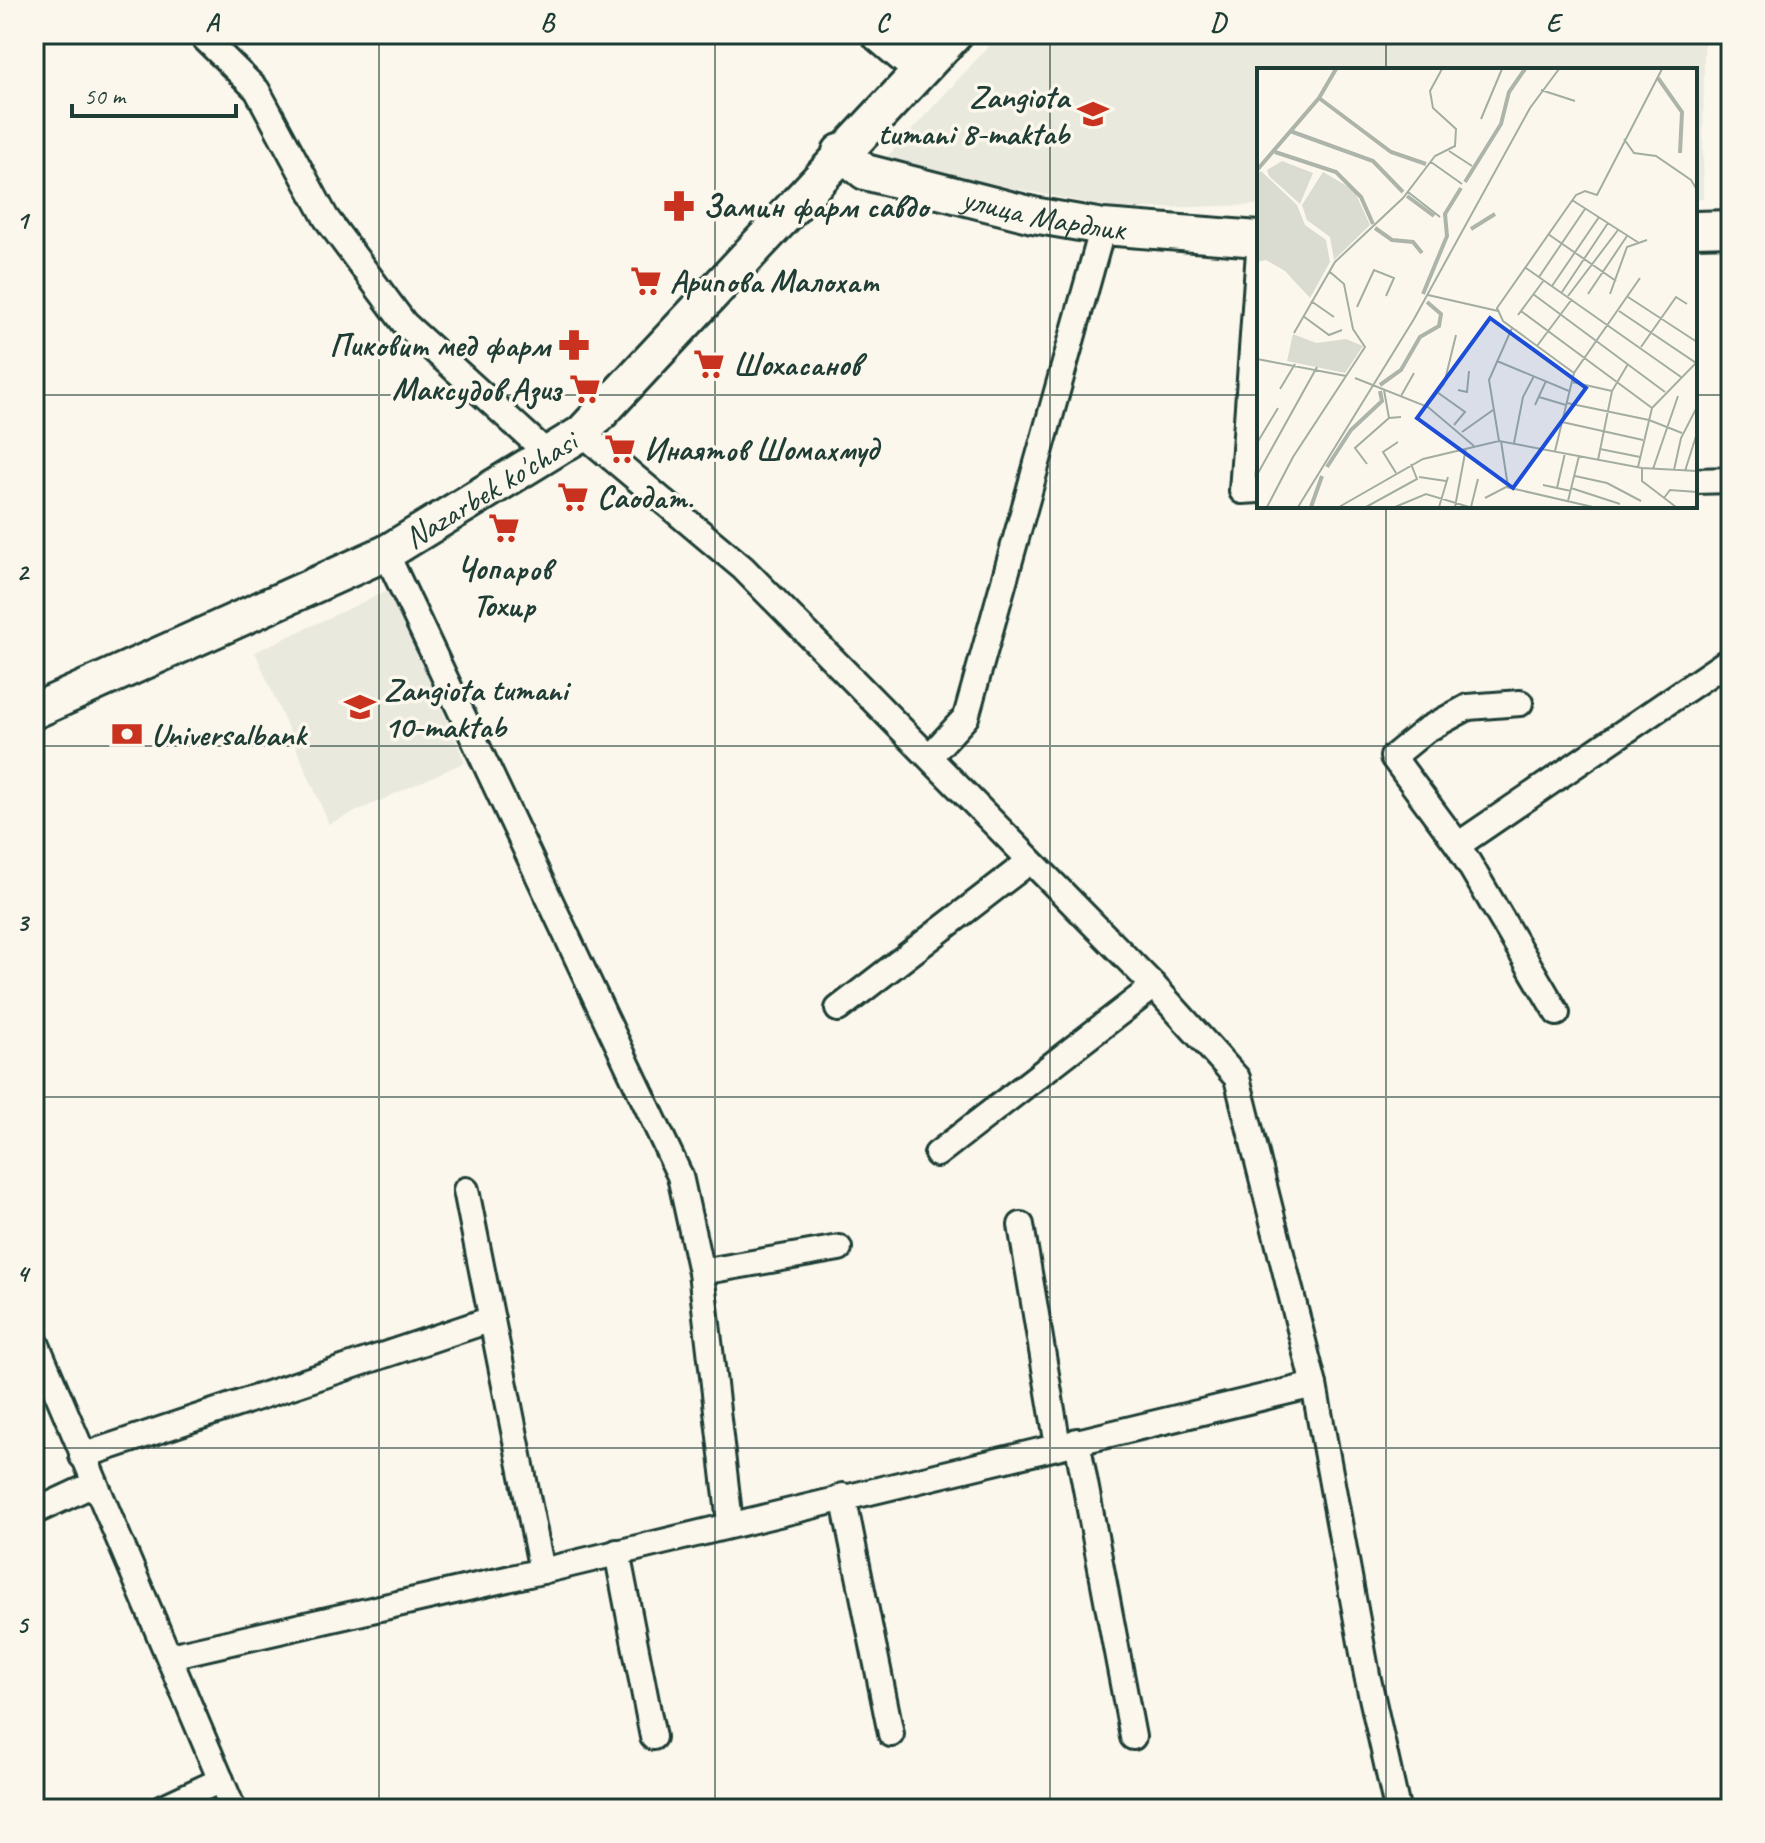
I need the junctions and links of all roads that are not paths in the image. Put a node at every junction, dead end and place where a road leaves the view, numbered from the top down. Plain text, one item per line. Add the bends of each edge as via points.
1 (200, 34) edge
2 (879, 34) edge
3 (955, 34) edge
4 (920, 69) junction
5 (840, 152) junction
6 (1103, 227) junction
7 (1731, 228) edge
8 (1697, 229) edge
9 (1257, 239) edge
10 (1257, 279) edge
11 (582, 433) junction
12 (549, 455) junction
13 (1731, 480) edge
14 (1697, 481) edge
15 (1257, 490) edge
16 (386, 553) junction
17 (1731, 659) edge
18 (1520, 703) dead end
19 (34, 711) edge
20 (930, 756) junction
21 (1458, 845) junction
22 (1030, 861) junction
23 (1154, 986) junction
24 (838, 1009) dead end
25 (1557, 1013) dead end
26 (937, 1154) dead end
27 (466, 1190) dead end
28 (1021, 1225) dead end
29 (839, 1248) dead end
30 (701, 1272) junction
31 (492, 1319) junction
32 (34, 1338) edge
33 (1314, 1385) junction
34 (1068, 1443) junction
35 (82, 1456) junction
36 (94, 1484) junction
37 (843, 1496) junction
38 (34, 1512) edge
39 (730, 1523) junction
40 (617, 1552) junction
41 (542, 1571) junction
42 (170, 1656) junction
43 (891, 1734) dead end
44 (653, 1737) dead end
45 (1133, 1737) dead end
46 (221, 1780) junction
47 (159, 1809) edge
48 (233, 1809) edge
49 (1397, 1809) edge

1 - 12 street via 257,90 326,218 404,323
2 - 4 main road
3 - 4 main road, Nazarbek ko'chasi
4 - 5 main road, Nazarbek ko'chasi
5 - 6 main road, улица Мардлик via 865,172 1033,215
5 - 11 main road, Nazarbek ko'chasi
6 - 9 main road, улица Мардлик
6 - 20 street via 966,717
7 - 8 main road
10 - 15 street via 1242,491
11 - 12 main road, Nazarbek ko'chasi
11 - 20 street via 743,568
12 - 16 main road, Nazarbek ko'chasi
13 - 14 street
16 - 19 main road, Nazarbek ko'chasi
16 - 30 street via 680,1176
17 - 21 street
18 - 21 street via 1468,707 1426,730 1393,757
20 - 22 street
21 - 25 street
22 - 23 street
22 - 24 street
23 - 26 street
23 - 33 street via 1237,1078
27 - 31 street
28 - 34 street
29 - 30 street
30 - 39 street
31 - 35 street
31 - 41 street
32 - 35 street
33 - 34 street
33 - 49 street
34 - 37 street
34 - 45 street
35 - 36 street
36 - 38 street
36 - 42 street
37 - 39 street
37 - 43 street
39 - 40 street
40 - 41 street
40 - 44 street
41 - 42 street
42 - 46 street
46 - 47 street
46 - 48 street

